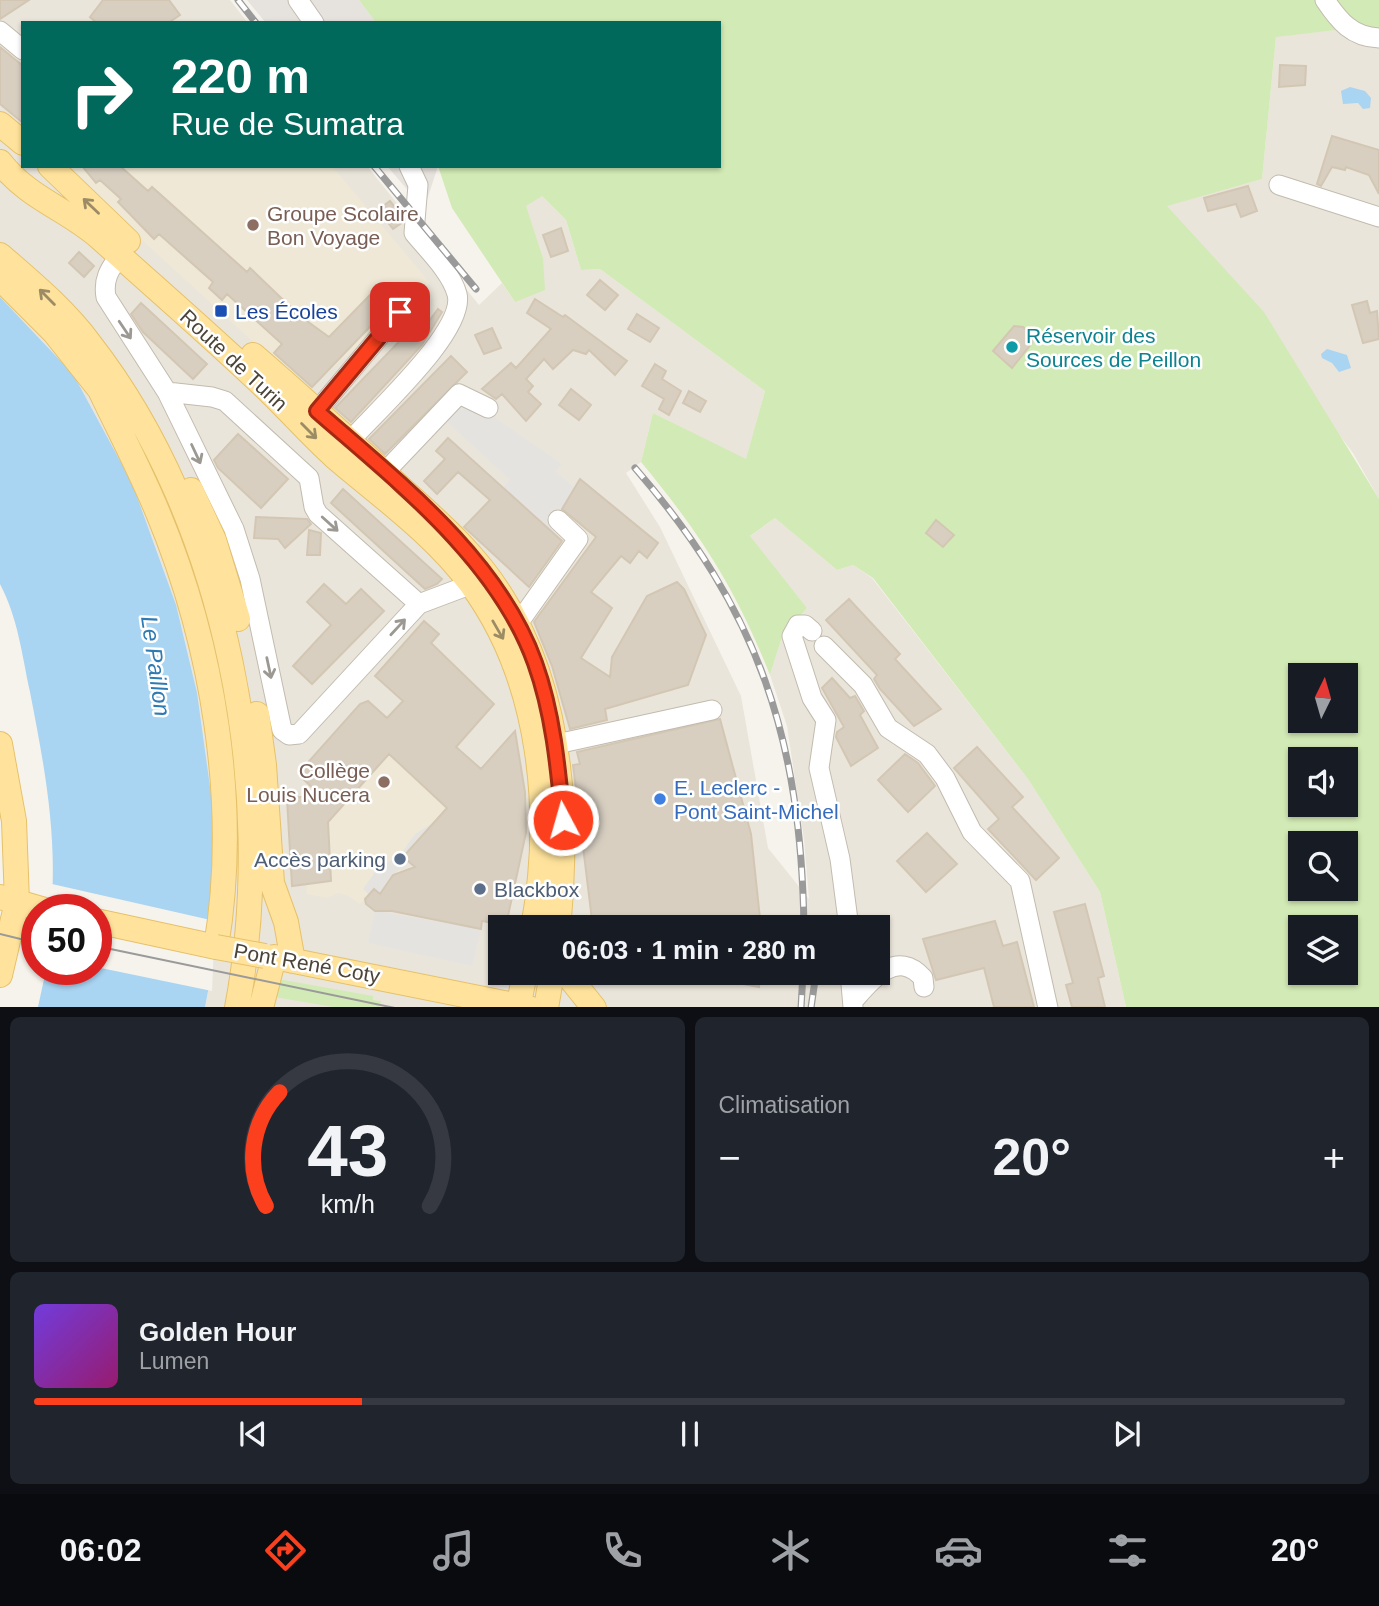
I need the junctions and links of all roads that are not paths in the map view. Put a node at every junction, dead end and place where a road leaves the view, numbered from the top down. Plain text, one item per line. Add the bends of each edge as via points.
1 (298, 0) edge
2 (1325, 0) edge
3 (313, 21) edge
4 (0, 31) edge
5 (1379, 38) edge
6 (21, 48) edge
7 (0, 124) edge
8 (21, 141) edge
9 (12, 167) edge
10 (411, 168) edge
11 (58, 174) edge
12 (1279, 185) dead end
13 (50, 205) junction
14 (1379, 217) edge
15 (0, 255) edge
16 (120, 256) junction
17 (0, 278) edge
18 (400, 312) dead end
19 (90, 344) junction
20 (97, 385) junction
21 (167, 392) junction
22 (488, 408) dead end
23 (317, 411) junction
24 (343, 448) junction
25 (384, 473) junction
26 (558, 520) dead end
27 (472, 584) junction
28 (419, 604) junction
29 (517, 625) junction
30 (712, 710) dead end
31 (545, 746) junction
32 (1, 752) edge
33 (9, 900) edge
34 (535, 915) edge
35 (559, 915) edge
36 (847, 915) edge
37 (112, 924) edge
38 (216, 947) junction
39 (277, 958) junction
40 (1, 970) edge
41 (524, 985) edge
42 (550, 985) edge
43 (576, 985) edge
44 (852, 985) edge
45 (924, 987) dead end
46 (854, 1004) edge
47 (222, 1007) edge
48 (237, 1007) edge
49 (261, 1007) edge
50 (522, 1007) edge
51 (546, 1007) edge
52 (594, 1007) edge
53 (1048, 1007) edge

1 - 3 street
2 - 5 street via 1353,33
4 - 6 street
7 - 8 main road
9 - 13 main road, Route de Turin via 24,189
10 - 24 street via 418,185 414,233 457,295 456,315 443,340
11 - 13 main road
23 -> 11 main road, Route de Turin
12 - 14 street
13 - 16 main road, Route de Turin via 79,221
19 -> 15 main road via 47,296
16 -> 21 street via 109,269 106,298
16 -> 24 main road, Route de Turin
17 - 20 main road
18 - 23 street
19 - 39 main road via 148,412 185,477 233,595 262,753 272,883 286,922
19 - 48 main road via 172,481 224,626 247,771 250,843
20 - 38 main road via 158,513 185,590 209,688 225,845
20 - 47 main road via 159,490 211,631 234,773 237,843 232,955
21 -> 28 street via 225,401 309,478 318,513
21 -> 28 street via 233,529 250,579 282,730 299,734
22 - 25 street via 459,394
23 - 24 main road, Route de Turin
24 - 25 main road, Route de Turin
24 - 27 main road, Route de Turin via 373,487
25 - 29 main road, Route de Turin via 469,551
26 - 29 street via 578,539
27 - 28 street
27 -> 31 main road, Route de Turin via 516,663
29 - 31 main road, Route de Turin via 535,661
30 - 31 street
31 - 34 main road, Route de Turin via 543,863
31 - 35 main road, Route de Turin via 563,820
32 - 33 main road via 14,821
33 - 40 main road
36 - 53 street via 819,768 826,720 812,698 792,636 798,625 806,625 863,685 888,728 927,754 945,778 972,832 1020,881
37 - 38 main road, Pont René Coty
38 - 39 main road, Pont René Coty, bridge
39 - 49 main road
39 - 50 main road, Pont René Coty
41 - 50 main road
42 - 51 main road
43 - 52 main road
44 - 46 street
45 - 46 street via 923,978 915,971 892,967 877,974

